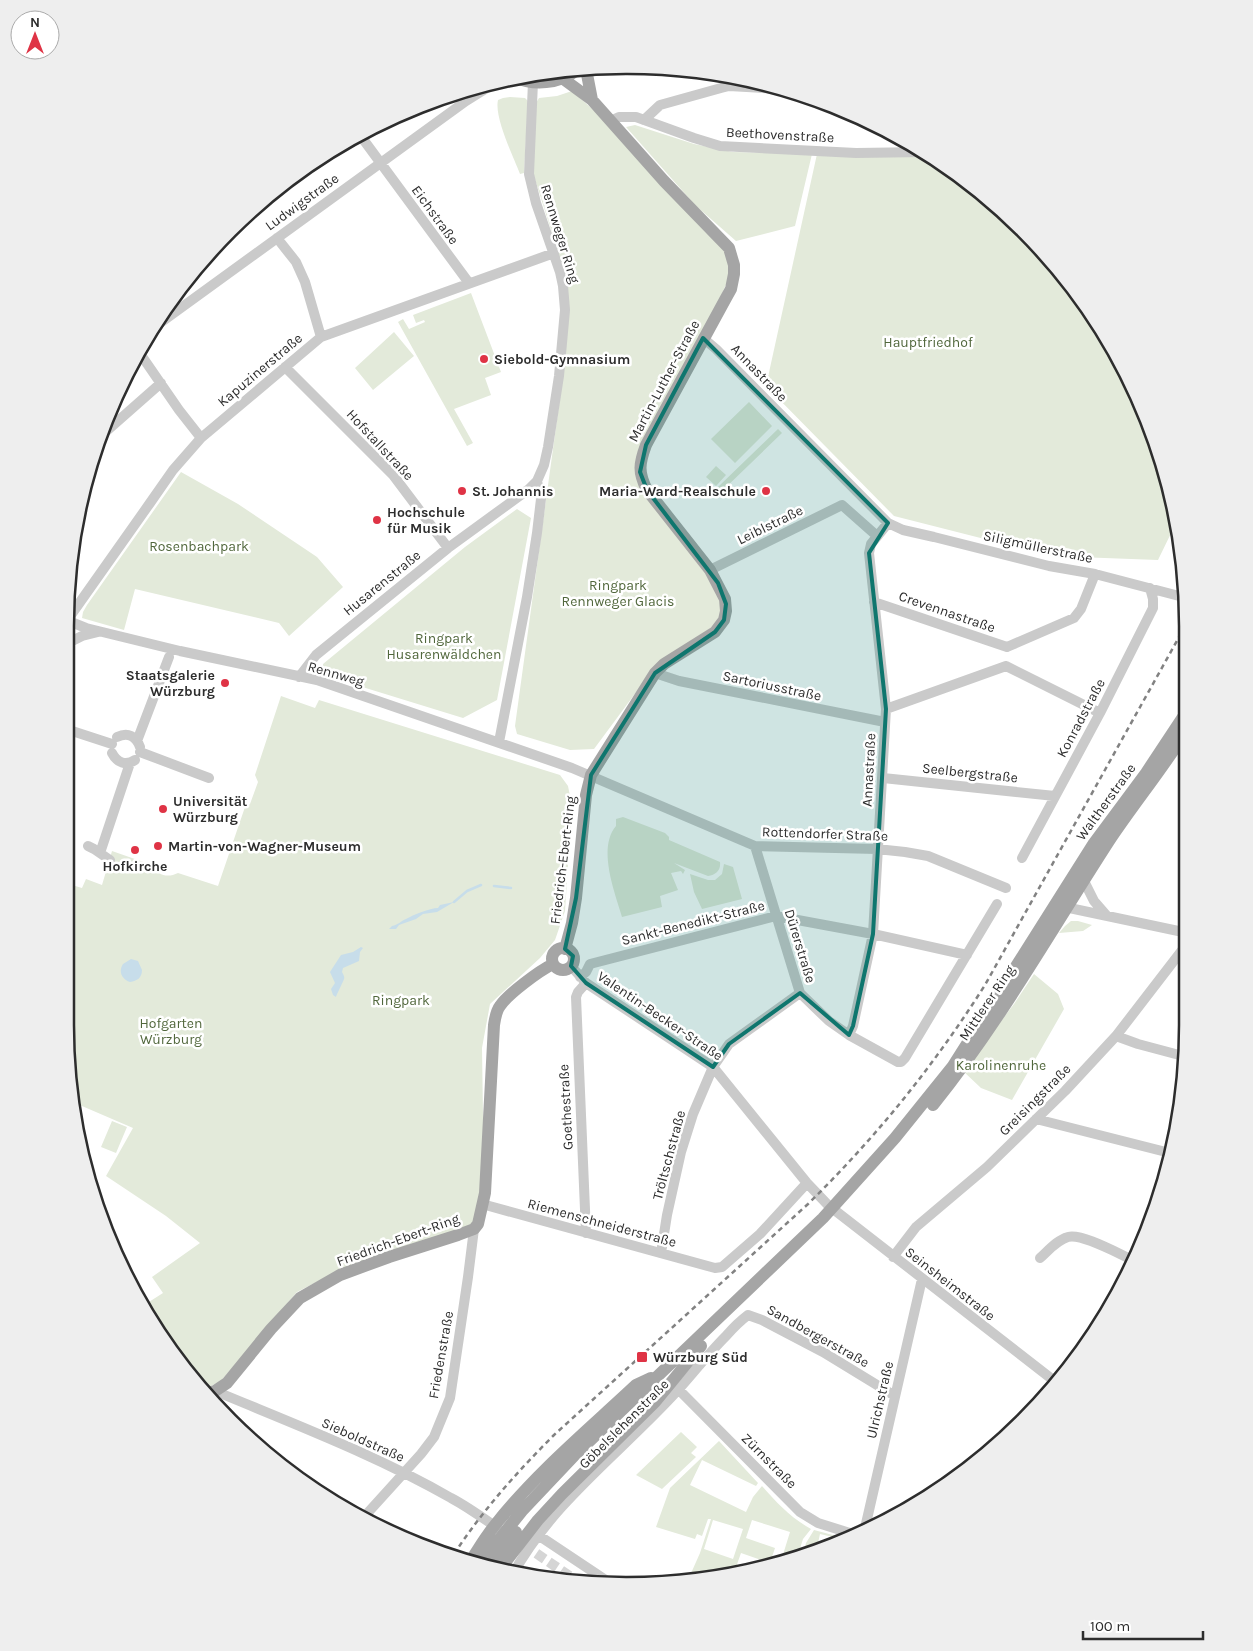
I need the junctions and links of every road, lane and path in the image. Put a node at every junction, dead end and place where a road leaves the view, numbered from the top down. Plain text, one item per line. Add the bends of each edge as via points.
1 (587, 75) edge
2 (562, 78) joint
3 (533, 82) joint
4 (746, 87) edge
5 (476, 95) edge
6 (470, 97) edge
7 (592, 100) junction
8 (466, 101) junction
9 (644, 120) junction
10 (610, 121) junction
11 (364, 141) edge
12 (911, 153) edge
13 (380, 162) junction
14 (277, 238) junction
15 (554, 253) junction
16 (469, 283) junction
17 (169, 317) edge
18 (321, 337) junction
19 (703, 338) junction
20 (144, 358) edge
21 (285, 367) junction
22 (161, 383) junction
23 (112, 427) edge
24 (201, 438) junction
25 (537, 481) junction
26 (888, 524) junction
27 (877, 536) junction
28 (448, 548) junction
29 (710, 570) junction
30 (1095, 574) junction
31 (1150, 588) junction
32 (1179, 595) edge
33 (874, 602) junction
34 (74, 609) edge
35 (74, 623) edge
36 (102, 632) junction
37 (74, 640) edge
38 (1007, 647) junction
39 (169, 657) dead end
40 (1006, 666) junction
41 (655, 673) junction
42 (298, 677) junction
43 (886, 709) junction
44 (1100, 713) junction
45 (885, 722) junction
46 (1179, 723) edge
47 (74, 732) edge
48 (138, 741) junction
49 (499, 742) junction
50 (1179, 742) edge
51 (114, 745) junction
52 (140, 752) junction
53 (130, 763) junction
54 (590, 775) junction
55 (209, 778) dead end
56 (883, 778) junction
57 (1055, 796) junction
58 (88, 846) dead end
59 (755, 846) junction
60 (877, 849) junction
61 (100, 853) junction
62 (1022, 858) dead end
63 (110, 860) dead end
64 (1084, 881) junction
65 (1006, 888) dead end
66 (997, 904) dead end
67 (1054, 904) junction
68 (1068, 908) junction
69 (776, 916) junction
70 (1107, 916) junction
71 (1179, 931) edge
72 (872, 934) junction
73 (565, 949) junction
74 (1179, 954) edge
75 (967, 955) junction
76 (553, 964) junction
77 (571, 966) junction
78 (583, 980) junction
79 (800, 993) junction
80 (850, 1035) junction
81 (1116, 1036) junction
82 (1178, 1055) edge
83 (713, 1067) junction
84 (1036, 1118) junction
85 (1164, 1151) edge
86 (807, 1183) junction
87 (845, 1199) junction
88 (482, 1204) junction
89 (828, 1205) joint
90 (826, 1221) junction
91 (474, 1228) junction
92 (586, 1233) junction
93 (661, 1253) junction
94 (893, 1257) junction
95 (1127, 1257) edge
96 (1040, 1258) dead end
97 (922, 1280) junction
98 (752, 1315) joint
99 (701, 1346) junction
100 (660, 1374) junction
101 (1051, 1378) edge
102 (678, 1389) junction
103 (213, 1391) edge
104 (216, 1394) edge
105 (895, 1396) junction
106 (403, 1473) junction
107 (555, 1481) junction
108 (368, 1513) edge
109 (866, 1522) edge
110 (494, 1526) junction
111 (845, 1532) edge
112 (538, 1534) junction
113 (522, 1544) junction
114 (474, 1555) edge
115 (486, 1559) edge
116 (495, 1561) edge
117 (505, 1563) edge
118 (517, 1567) edge
119 (601, 1576) edge

1 - 7 main road, Martin-Luther-Straße
2 - 3 main road
2 - 7 main road, Martin-Luther-Straße
3 - 15 street, Rennweger Ring via 529,174
4 - 9 street via 729,86 660,105
5 - 8 street, Ludwigstraße
6 - 8 street, Ludwigstraße
7 - 10 main road, Martin-Luther-Straße
8 - 13 street, Ludwigstraße
9 - 10 street, Beethovenstraße via 628,116
9 - 12 street, Beethovenstraße via 720,146
10 - 19 main road, Martin-Luther-Straße via 729,248 734,265 731,289
11 - 13 street, Eichstraße
13 - 14 street, Ludwigstraße
13 - 16 street, Eichstraße
14 - 17 street, Ludwigstraße
14 - 18 street via 296,262 305,282
15 - 16 street, Kapuzinerstraße
15 - 25 street, Rennweger Ring via 563,286 565,310 554,414 544,464
16 - 18 street, Kapuzinerstraße
18 - 21 street, Kapuzinerstraße
19 - 26 street, Annastraße
19 - 29 main road, Martin-Luther-Straße via 646,445 640,472 647,490
20 - 22 street
21 - 24 street, Kapuzinerstraße
21 - 28 street, Hofstallstraße via 393,476
22 - 23 street
22 - 24 street
24 - 34 street, Kapuzinerstraße via 173,470
25 - 28 street, Husarenstraße
25 - 49 street via 541,500 527,597
26 - 27 street, Annastraße
26 - 30 street, Siligmüllerstraße via 1041,564
27 - 29 street, Leiblstraße via 842,505
27 - 33 street, Annastraße via 869,553
28 - 42 street, Husarenstraße via 316,655
29 - 41 main road, Martin-Luther-Straße via 725,599 724,620 715,632
30 - 31 street, Siligmüllerstraße
30 - 38 street via 1074,618
31 - 32 street, Siligmüllerstraße
31 - 44 street, Konradstraße via 1153,608
33 - 38 street, Crevennastraße
33 - 43 street, Annastraße
35 - 36 street, Rennweg
36 - 37 street
36 - 42 street, Rennweg
38 - 40 street, Crevennastraße
39 - 48 street
40 - 43 street
40 - 44 street
41 - 45 street, Sartoriusstraße via 680,681
41 - 54 main road, Martin-Luther-Straße
42 - 49 street, Rennweg via 317,680
43 - 45 street, Annastraße
44 - 57 street, Konradstraße
45 - 56 street, Annastraße
46 - 67 main road, Waltherstraße
47 - 51 street
48 - 51 street via 128,734
48 - 52 street
49 - 54 street, Rennweg
50 - 64 main road, Waltherstraße
51 - 53 street via 119,762
52 - 53 street
52 - 55 street
53 - 61 street via 107,841
54 - 59 street, Rottendorfer Straße
54 - 73 main road, Friedrich-Ebert-Ring via 576,898
56 - 57 street, Seelbergstraße
56 - 60 street, Annastraße
57 - 62 street, Konradstraße
58 - 61 street
59 - 60 street, Rottendorfer Straße
59 - 69 street, Dürerstraße
60 - 65 street, Rottendorfer Straße via 928,856
60 - 72 street, Annastraße
61 - 63 street
64 - 68 main road, Waltherstraße
64 - 70 street via 1094,901
66 - 75 street
67 - 68 street
67 - 87 main road, Mittlerer Ring via 953,1066
68 - 70 street
68 - 87 main road, Mittlerer Ring via 960,1072 901,1144
69 - 72 street, Sankt-Benedikt-Straße
69 - 78 street, Sankt-Benedikt-Straße via 590,964
69 - 79 street, Dürerstraße
70 - 71 street
72 - 75 street, Sankt-Benedikt-Straße
72 - 80 street, Annastraße
73 - 76 main road, Friedrich-Ebert-Ring via 554,952
73 - 77 main road via 573,956
74 - 81 street, Greisingstraße
75 - 80 street, Dürerstraße via 901,1062
76 - 77 main road via 561,970
76 - 88 main road, Friedrich-Ebert-Ring via 510,995 499,1007 494,1025
77 - 78 street, Valentin-Becker-Straße
78 - 83 street, Valentin-Becker-Straße
78 - 92 street, Goethestraße via 576,997
79 - 80 street, Dürerstraße via 829,1021
79 - 83 street, Tröltschstraße via 728,1044
81 - 82 street
81 - 84 street, Greisingstraße
83 - 86 street, Valentin-Becker-Straße
83 - 93 street, Tröltschstraße via 681,1152
84 - 85 street
84 - 94 street, Greisingstraße via 987,1167 916,1228
86 - 89 street, Valentin-Becker-Straße
86 - 93 street, Riemenschneiderstraße via 760,1234 722,1268
87 - 90 main road
88 - 91 main road, Friedrich-Ebert-Ring via 478,1224
88 - 92 street, Riemenschneiderstraße
89 - 94 street, Seinsheimstraße
90 - 99 main road
90 - 100 main road
91 - 103 main road, Friedrich-Ebert-Ring via 340,1275 300,1298 227,1383
91 - 106 street, Friedenstraße via 450,1398 434,1437
92 - 93 street, Riemenschneiderstraße
94 - 97 street, Seinsheimstraße
95 - 96 street via 1085,1238 1069,1236
97 - 101 street, Seinsheimstraße
97 - 105 street, Ulrichstraße
98 - 102 street, Göbelslehenstraße via 742,1319
98 - 105 street, Sandbergerstraße via 823,1352
99 - 107 main road
99 - 113 main road via 655,1402 562,1494
100 - 107 main road
100 - 110 main road via 636,1385 553,1461
102 - 111 street, Zürnstraße via 800,1512 818,1523
102 - 112 street, Göbelslehenstraße via 576,1490
104 - 106 street, Sieboldstraße via 326,1437
105 - 109 street, Ulrichstraße
106 - 108 street, Friedenstraße
106 - 110 street, Sieboldstraße via 451,1497
107 - 115 main road via 522,1511
107 - 116 main road
110 - 113 street, Sieboldstraße
110 - 114 main road
112 - 118 street, Göbelslehenstraße
112 - 119 street
113 - 117 main road

